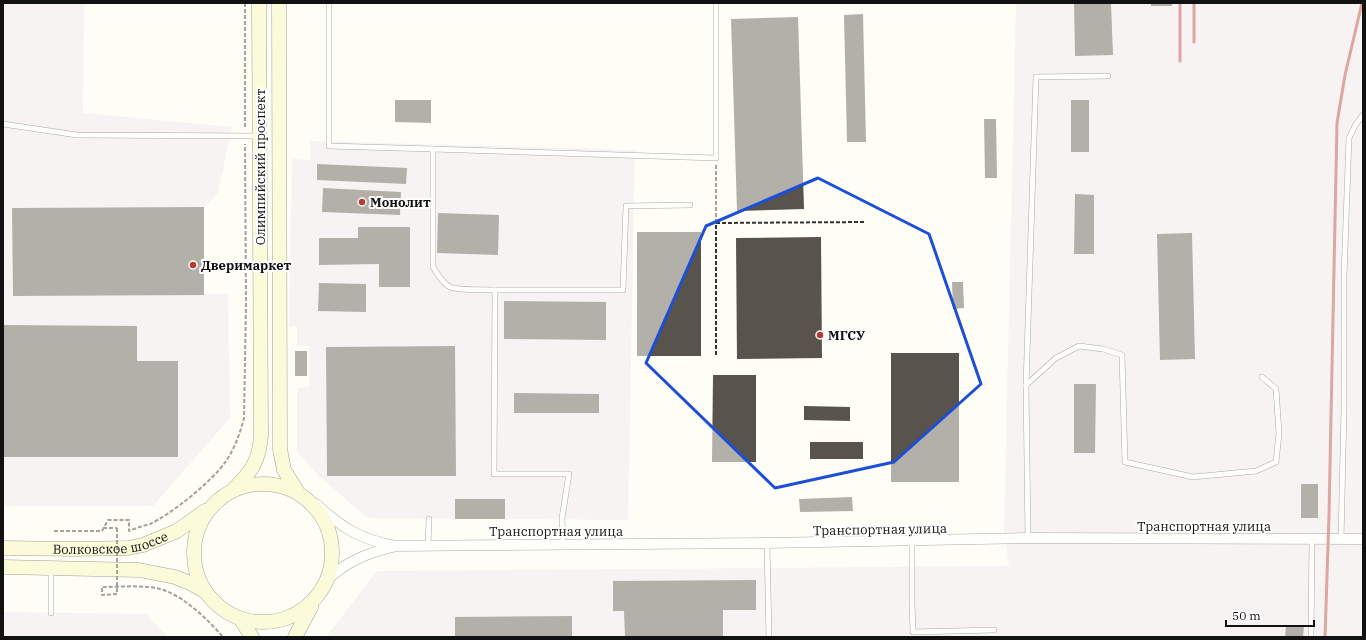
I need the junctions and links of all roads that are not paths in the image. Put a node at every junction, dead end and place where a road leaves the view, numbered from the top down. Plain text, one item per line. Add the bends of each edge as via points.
1 (259, 3) edge
2 (279, 3) edge
3 (329, 3) edge
4 (716, 3) edge
5 (1108, 76) dead end
6 (1363, 115) edge
7 (3, 124) edge
8 (252, 136) junction
9 (433, 149) junction
10 (690, 205) dead end
11 (495, 290) junction
12 (1262, 376) dead end
13 (1026, 385) junction
14 (232, 490) junction
15 (297, 491) junction
16 (316, 504) junction
17 (208, 508) junction
18 (429, 519) dead end
19 (1028, 538) junction
20 (1312, 539) junction
21 (1341, 539) junction
22 (1363, 539) edge
23 (912, 542) junction
24 (767, 543) junction
25 (563, 544) junction
26 (396, 546) junction
27 (428, 546) junction
28 (5, 547) edge
29 (3, 567) edge
30 (52, 568) junction
31 (327, 580) junction
32 (206, 592) junction
33 (313, 603) junction
34 (52, 613) dead end
35 (240, 618) junction
36 (994, 630) dead end
37 (913, 635) edge
38 (252, 637) edge
39 (296, 637) edge
40 (769, 637) edge
41 (1311, 637) edge

1 - 8 main road, Олимпийский проспект
2 - 15 main road, Олимпийский проспект via 280,449 284,470
3 - 9 lane via 329,146
4 - 9 lane via 716,158
5 - 13 lane via 1036,77
6 - 21 lane via 1349,138 1344,276
7 - 8 lane via 77,135
8 - 14 main road, Олимпийский проспект via 261,436 260,450 253,468
9 - 11 lane via 433,267 443,282 449,286
10 - 11 lane via 626,206 623,290
11 - 25 lane via 494,474 569,474 562,518
12 - 13 lane via 1276,389 1279,433 1276,462 1256,471 1193,477 1124,462 1122,355 1079,346 1056,358
13 - 19 lane
14 - 15 main road via 252,484 264,484
14 - 17 main road
15 - 16 main road
16 - 26 street, Транспортная улица via 334,521 350,531 367,539
16 - 31 main road via 326,523 330,543
17 - 28 main road, Волковское шоссе via 177,531 143,545 128,548
17 - 32 main road via 198,531 195,554
18 - 27 lane
19 - 20 street, Транспортная улица
19 - 23 street, Транспортная улица
20 - 21 street, Транспортная улица
20 - 41 lane
21 - 22 street, Транспортная улица
23 - 24 street, Транспортная улица
23 - 37 lane
24 - 25 street, Транспортная улица
24 - 40 lane
25 - 27 street, Транспортная улица
26 - 27 street, Транспортная улица
26 - 31 street, Транспортная улица via 354,560
29 - 30 main road, Волковское шоссе
30 - 32 main road, Волковское шоссе via 139,570 175,577
30 - 34 lane
31 - 33 main road
32 - 35 main road via 228,613
33 - 35 main road via 299,613 278,621
33 - 39 main road
35 - 38 main road
36 - 37 lane

